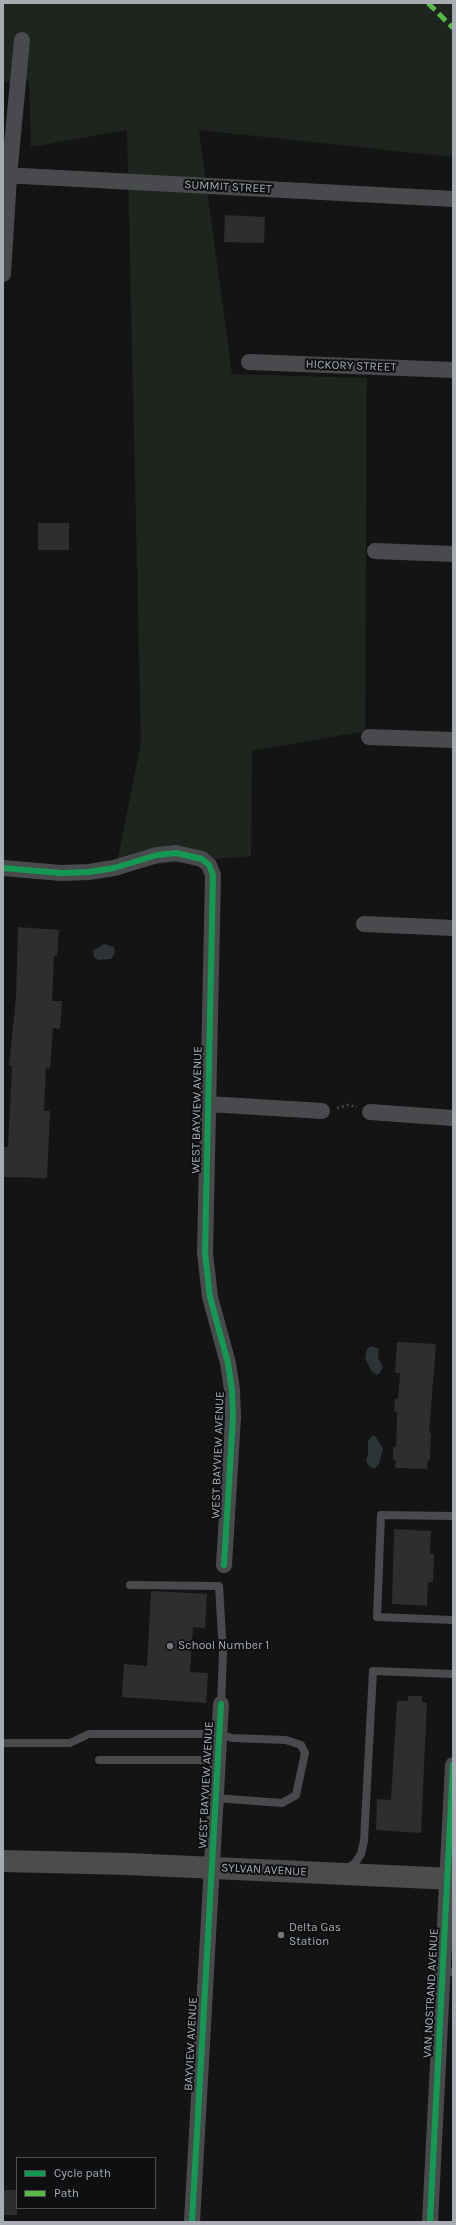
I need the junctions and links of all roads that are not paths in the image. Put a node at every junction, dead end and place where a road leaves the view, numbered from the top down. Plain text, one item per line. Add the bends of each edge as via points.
1 (22, 40) dead end
2 (6, 175) edge
3 (453, 199) edge
4 (3, 274) edge
5 (249, 362) dead end
6 (453, 370) edge
7 (375, 551) dead end
8 (453, 554) edge
9 (369, 737) dead end
10 (453, 740) edge
11 (3, 868) edge
12 (364, 924) dead end
13 (453, 928) edge
14 (208, 1104) junction
15 (322, 1111) road end
16 (370, 1112) road end
17 (453, 1118) edge
18 (453, 1516) edge
19 (224, 1565) dead end
20 (130, 1585) dead end
21 (453, 1620) edge
22 (453, 1674) edge
23 (221, 1704) joint
24 (219, 1734) junction
25 (3, 1743) edge
26 (99, 1760) dead end
27 (218, 1760) junction
28 (453, 1765) edge
29 (216, 1798) junction
30 (3, 1861) edge
31 (212, 1868) junction
32 (340, 1874) junction
33 (451, 1879) edge
34 (448, 1972) edge
35 (192, 2222) edge
36 (430, 2222) edge

1 - 2 street
2 - 3 street, SUMMIT STREET
2 - 4 street
5 - 6 street, HICKORY STREET
7 - 8 street
9 - 10 street
11 - 14 street, WEST BAYVIEW AVENUE via 61,873 89,872 114,868 156,855 176,853 194,856 209,865 213,875
12 - 13 street
14 - 15 street
14 - 19 street, WEST BAYVIEW AVENUE via 206,1270 210,1297 228,1363 233,1417
16 - 17 street
18 - 21 lane via 381,1515 378,1616
20 - 23 lane via 219,1586 223,1654
22 - 32 lane via 373,1671 361,1854 355,1863
23 - 24 street, WEST BAYVIEW AVENUE
24 - 25 lane via 93,1733 70,1743
24 - 27 street, WEST BAYVIEW AVENUE
24 - 29 lane via 232,1738 286,1740 301,1745 304,1753 296,1795 291,1798 282,1802
26 - 27 lane
27 - 29 street, WEST BAYVIEW AVENUE
28 - 33 street, VAN NOSTRAND AVENUE
29 - 31 street, WEST BAYVIEW AVENUE
30 - 31 main road, SYLVAN AVENUE
31 - 32 main road, SYLVAN AVENUE
31 - 35 street, BAYVIEW AVENUE
32 - 33 main road, SYLVAN AVENUE
33 - 34 street, VAN NOSTRAND AVENUE
34 - 36 street, VAN NOSTRAND AVENUE

